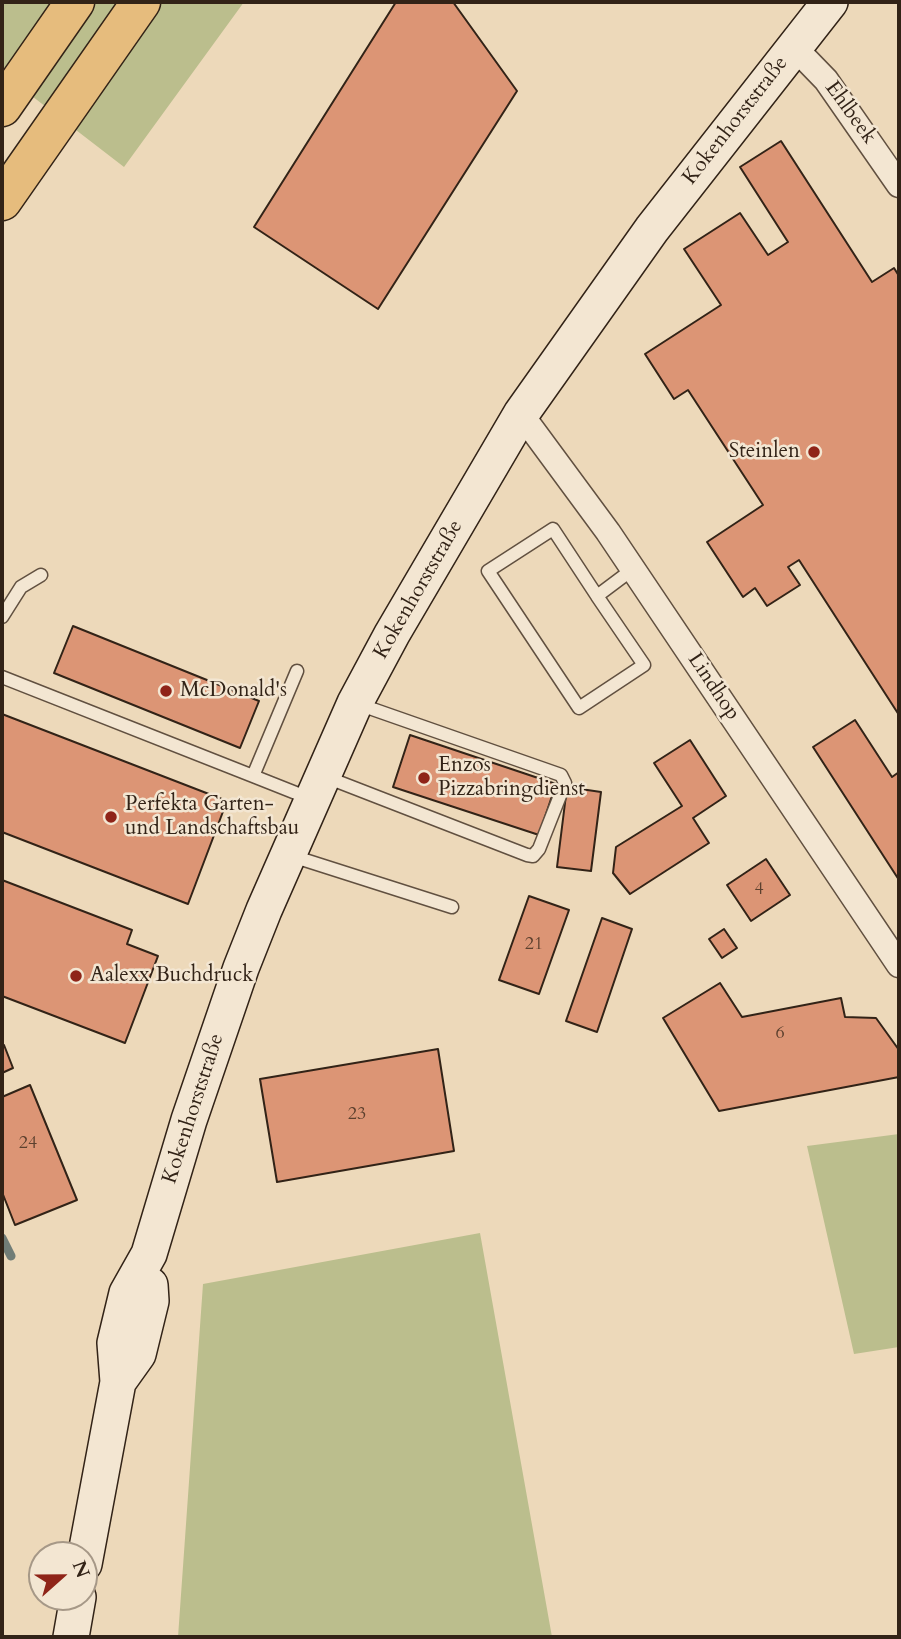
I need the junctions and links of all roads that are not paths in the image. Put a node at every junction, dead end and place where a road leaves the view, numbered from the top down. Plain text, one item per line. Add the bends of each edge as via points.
1 (75, 2) edge
2 (141, 2) edge
3 (830, 2) edge
4 (794, 47) junction
5 (2, 107) edge
6 (899, 185) edge
7 (2, 201) edge
8 (520, 414) junction
9 (633, 569) junction
10 (41, 575) dead end
11 (597, 596) junction
12 (2, 617) edge
13 (298, 671) dead end
14 (2, 677) edge
15 (355, 703) junction
16 (253, 776) junction
17 (318, 788) junction
18 (288, 855) junction
19 (452, 907) dead end
20 (899, 965) edge
21 (88, 1541) edge
22 (76, 1611) edge
23 (71, 1637) edge

1 - 5 highway
2 - 7 highway
3 - 4 main road, Kokenhorststraße
4 - 6 street, Ehlbeek via 826,79
4 - 8 main road, Kokenhorststraße via 652,229
8 - 9 street, Lindhop
8 - 15 main road, Kokenhorststraße
9 - 11 lane
9 - 20 street, Lindhop
10 - 12 lane via 21,587
11 - 11 lane via 554,528 488,571 579,708 644,665
13 - 16 lane
14 - 16 lane
15 - 17 main road, Kokenhorststraße
15 - 17 lane via 561,775 565,783 539,849 533,856 527,855
16 - 17 lane
17 - 18 main road, Kokenhorststraße
18 - 19 lane
18 - 21 main road, Kokenhorststraße via 241,968 149,1254 151,1301 138,1354 118,1382
22 - 23 main road

